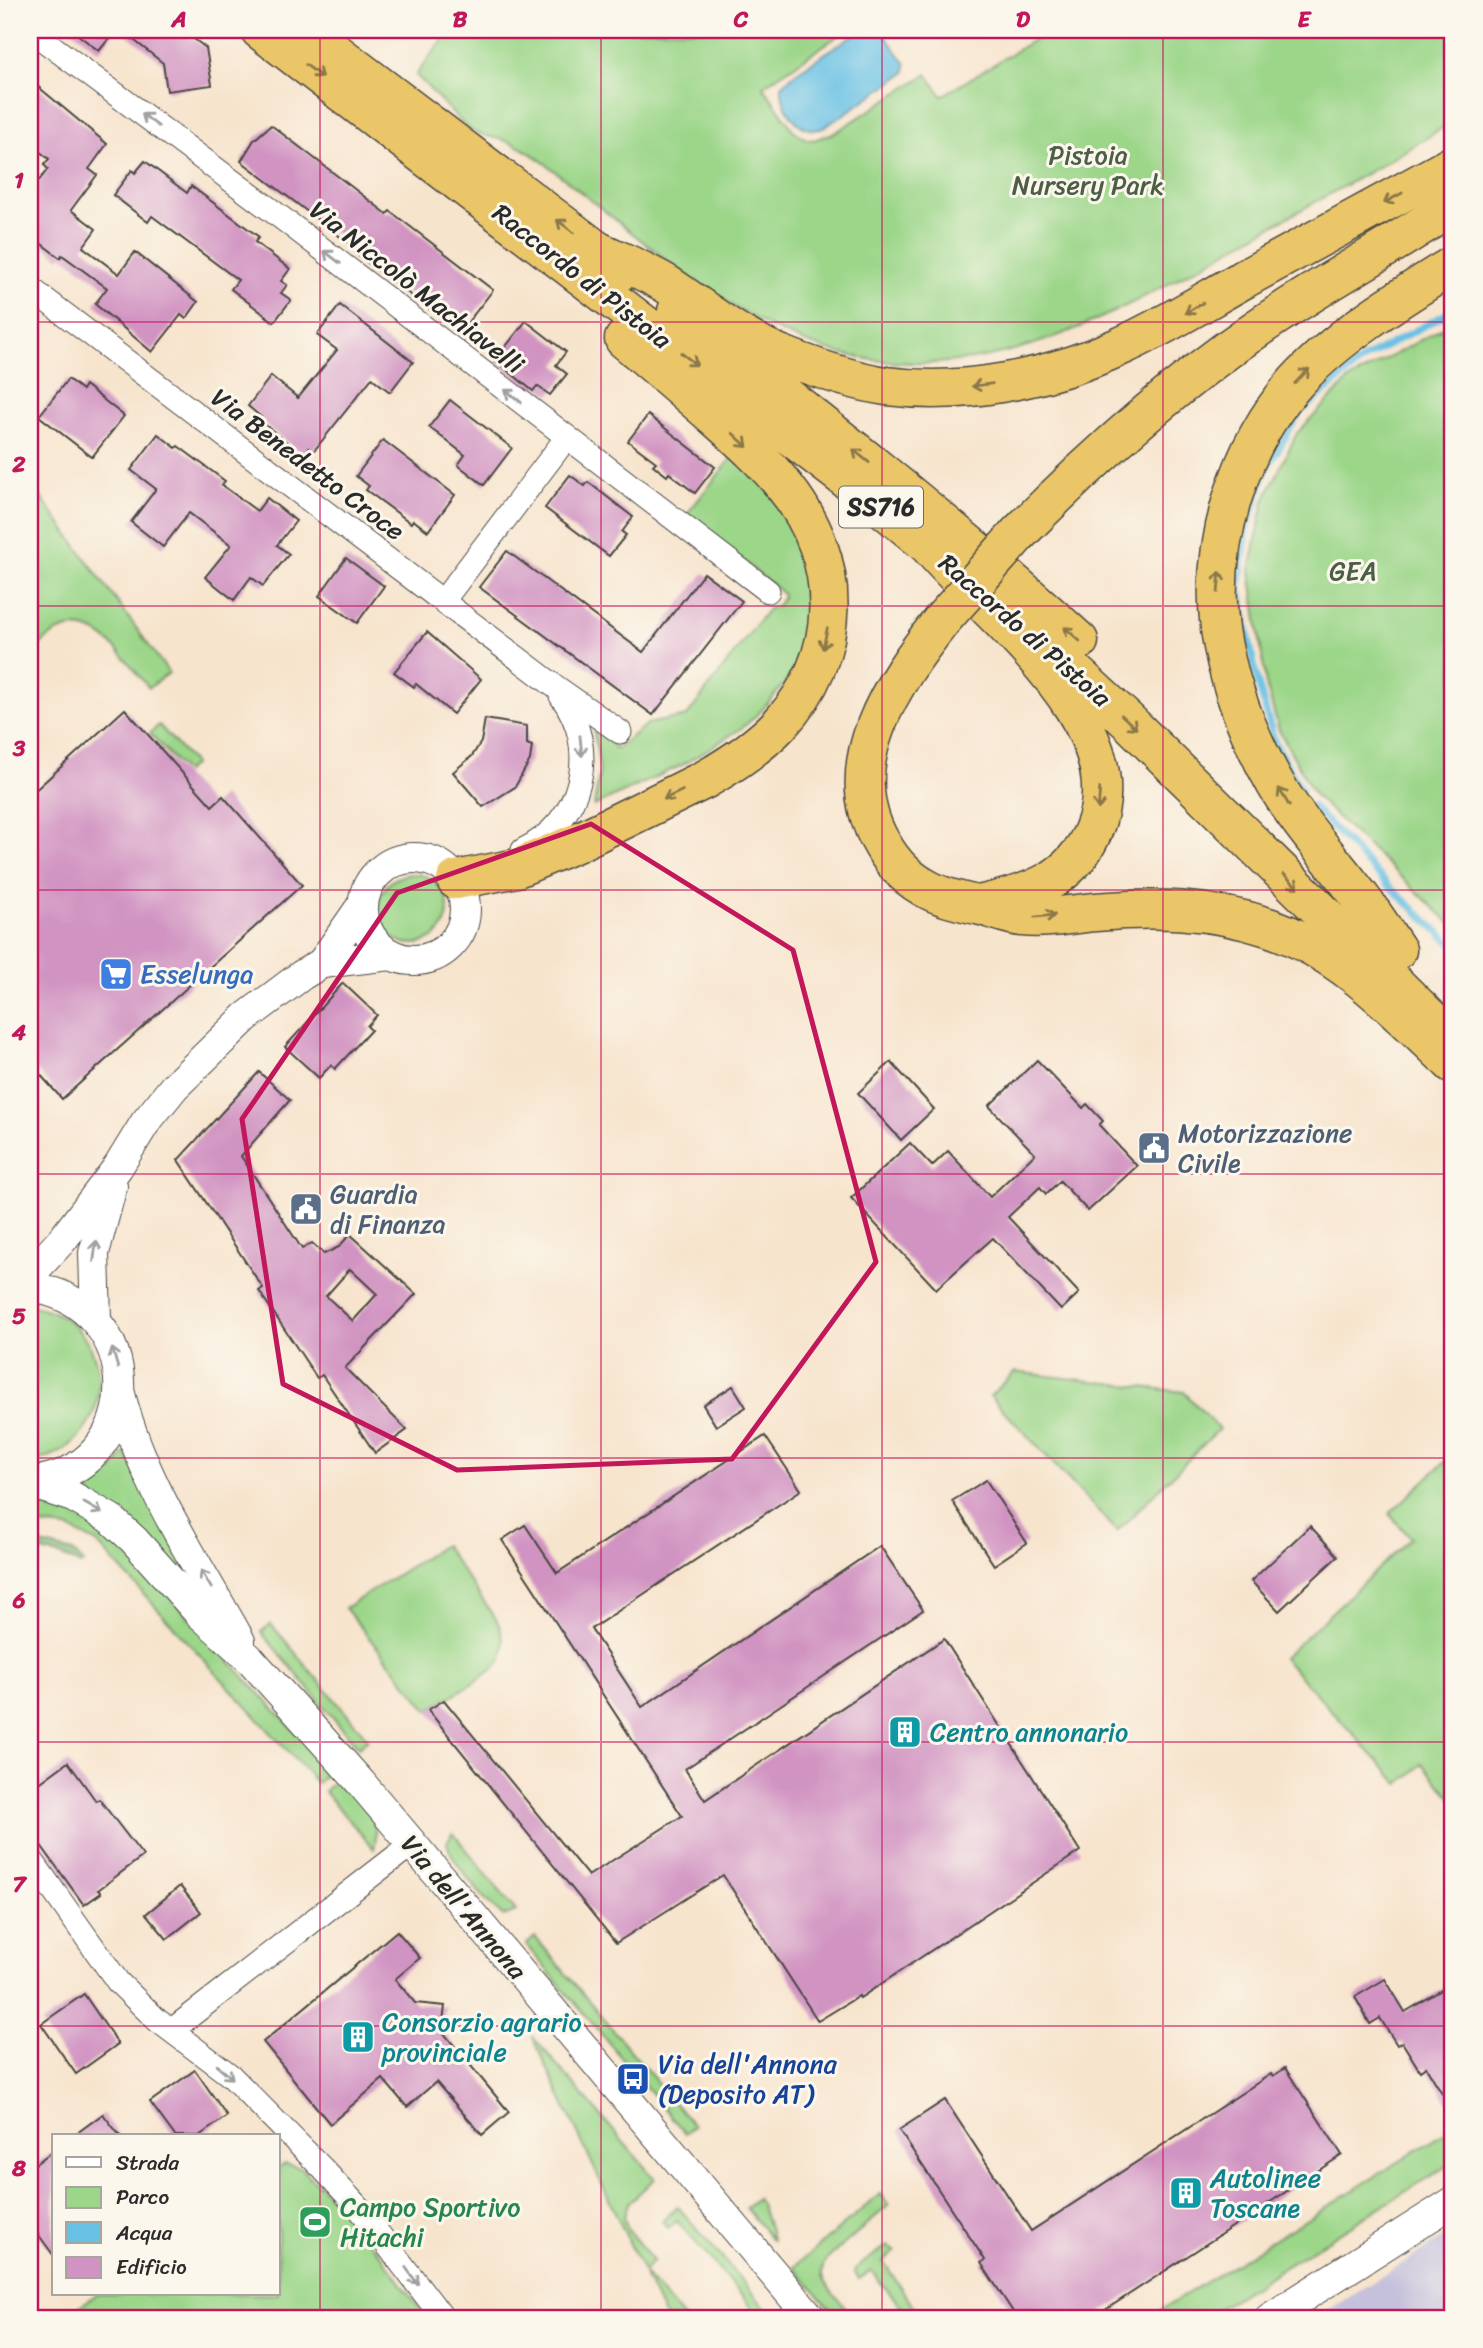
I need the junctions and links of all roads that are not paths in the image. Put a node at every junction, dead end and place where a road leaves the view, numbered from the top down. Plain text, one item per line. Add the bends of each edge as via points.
1 (30, 30) edge
2 (260, 30) edge
3 (306, 30) edge
4 (436, 163) junction
5 (1453, 165) edge
6 (1444, 214) edge
7 (596, 250) junction
8 (1453, 265) edge
9 (30, 288) edge
10 (567, 438) junction
11 (930, 547) junction
12 (768, 591) dead end
13 (443, 601) junction
14 (553, 685) junction
15 (620, 732) dead end
16 (452, 875) junction
17 (363, 904) junction
18 (978, 905) junction
19 (1397, 950) junction
20 (391, 955) junction
21 (321, 963) junction
22 (1453, 1008) edge
23 (1453, 1041) edge
24 (1453, 1064) edge
25 (118, 1167) junction
26 (30, 1275) edge
27 (30, 1287) edge
28 (96, 1320) junction
29 (120, 1394) junction
30 (30, 1483) edge
31 (251, 1660) junction
32 (412, 1844) junction
33 (30, 1858) edge
34 (172, 2030) junction
35 (1453, 2202) edge
36 (443, 2318) edge
37 (811, 2318) edge
38 (1270, 2318) edge

10 -> 1 street, Via Niccolò Machiavelli
2 -> 4 highway, Raccordo di Pistoia / SS716
7 -> 3 highway, Raccordo di Pistoia / SS716
4 -> 11 highway, Raccordo di Pistoia / SS716
4 -> 16 highway via 556,279 769,468 807,520 826,575 829,612 821,658 811,680 778,726 753,748 706,779 548,855 496,873
5 -> 7 highway via 1116,348 1016,380 951,389 854,380 787,357 722,325 660,280
6 - 18 highway, bridge via 1293,305 1214,360 1112,442 1017,534 913,656 883,708 868,751 866,798 876,835 907,875 930,891
19 -> 7 highway, Raccordo di Pistoia / SS716 via 1168,725 986,557
19 -> 8 highway via 1294,814 1255,745 1228,668 1218,593 1222,550 1238,482 1259,434 1277,407 1295,383 1336,345
9 - 13 street, Via Benedetto Croce
10 - 12 street, Via Niccolò Machiavelli
10 - 13 street
11 -> 18 highway via 1055,680 1088,733 1099,770 1097,820 1073,861 1044,886
11 -> 23 highway, Raccordo di Pistoia / SS716 via 1129,722
13 - 14 street, Via Benedetto Croce
14 - 15 street, Via Benedetto Croce
14 -> 16 street, Via Benedetto Croce via 576,720 582,746 580,777 561,820 542,839 509,857
16 - 17 street via 422,859 395,861 376,875
16 - 20 street via 465,908 463,925 454,940 425,959
17 - 20 street via 367,929
17 - 21 street
18 -> 24 highway via 1030,918 1143,909 1202,911 1270,928 1343,965
19 - 22 highway, Raccordo di Pistoia / SS716
20 - 21 street
21 - 25 street via 246,1017 194,1065 145,1123
25 - 26 street
28 -> 25 street via 95,1245
27 - 28 street, Via dell'Annona via 68,1298
29 -> 28 street, Via dell'Annona via 115,1354
29 - 30 street, Via dell'Annona via 113,1421 90,1456 67,1472
31 -> 29 street, Via dell'Annona via 147,1473
30 -> 31 street, Via dell'Annona via 73,1497 111,1519 199,1613
31 - 32 street, Via dell'Annona
32 - 34 street
32 - 37 street, Via dell'Annona
33 - 34 street via 118,1982
34 -> 36 street via 230,2076 323,2169 359,2208
35 - 38 street

